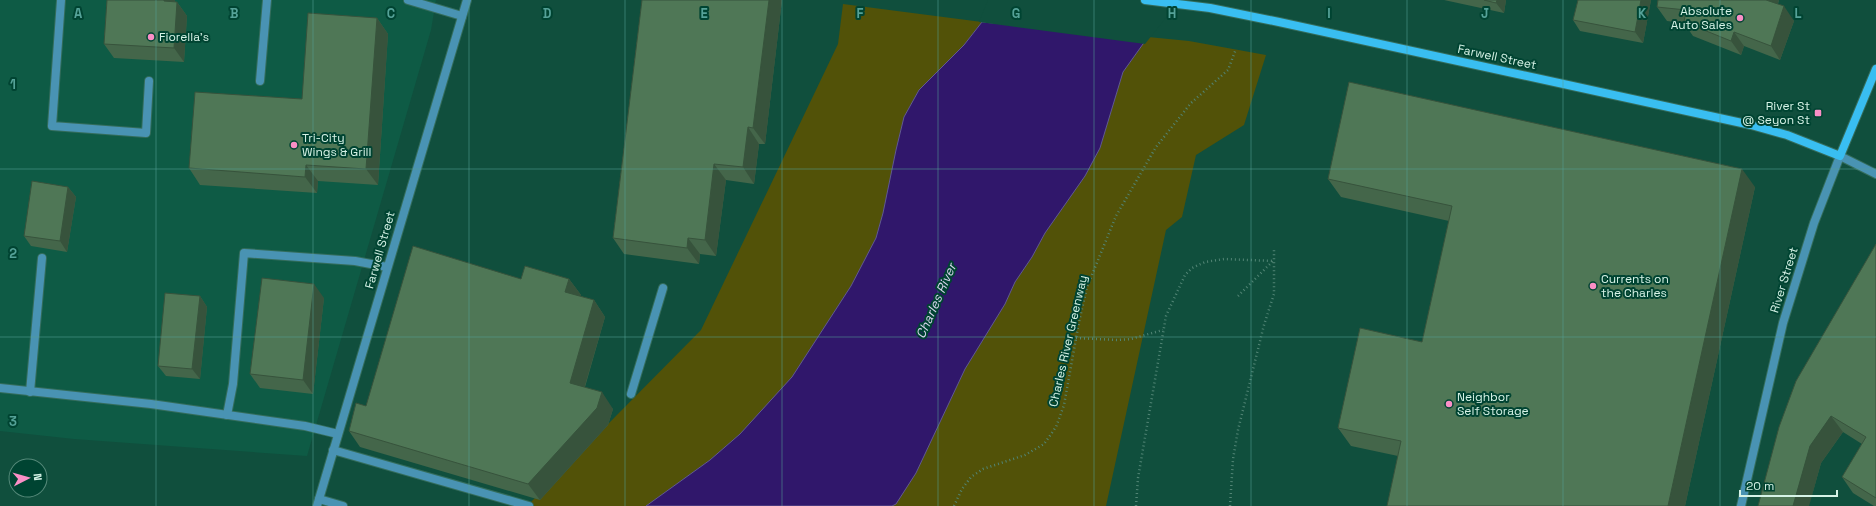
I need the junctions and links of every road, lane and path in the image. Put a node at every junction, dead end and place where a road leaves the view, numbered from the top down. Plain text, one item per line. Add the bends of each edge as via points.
1 (61, 0) edge
2 (267, 0) edge
3 (408, 0) edge
4 (466, 0) edge
5 (1145, 0) edge
6 (462, 16) junction
7 (1236, 49) dead end
8 (1876, 69) edge
9 (260, 80) dead end
10 (150, 81) dead end
11 (1840, 156) junction
12 (1876, 174) edge
13 (1274, 250) dead end
14 (42, 258) dead end
15 (1274, 261) junction
16 (387, 267) junction
17 (663, 288) dead end
18 (1238, 296) dead end
19 (1163, 330) junction
20 (1076, 338) junction
21 (0, 388) edge
22 (30, 392) junction
23 (631, 394) dead end
24 (227, 415) junction
25 (338, 434) junction
26 (334, 450) junction
27 (318, 502) edge
28 (343, 506) edge
29 (528, 506) edge
30 (954, 506) edge
31 (1136, 506) edge
32 (1230, 506) edge
33 (1741, 506) edge

1 - 10 street via 52,126 146,133
2 - 9 street
3 - 6 street
4 - 6 street, Farwell Street
5 - 11 main road, Farwell Street via 1210,8 1279,22 1751,125 1793,137
6 - 16 street, Farwell Street
7 - 20 path, Charles River Greenway via 1228,70 1179,116 1131,188 1106,239 1087,287
8 - 11 main road, River Street
11 - 12 street
11 - 33 street, River Street via 1810,236 1783,324
13 - 15 path
14 - 22 street
15 - 18 path
15 - 19 path via 1224,259 1204,262 1192,268 1185,275 1166,316
15 - 32 path via 1274,294 1238,430
16 - 24 street via 355,261 244,252 233,384
16 - 25 street, Farwell Street
17 - 23 street
19 - 20 path via 1131,339
19 - 31 path via 1138,478
20 - 30 path, Charles River Greenway via 1064,405 1056,427 1044,444 1025,455 982,470 971,477
21 - 22 street
22 - 24 street via 151,404
24 - 25 street via 306,426
25 - 26 street, Farwell Street
26 - 27 street, Farwell Street
26 - 29 street
27 - 28 street

